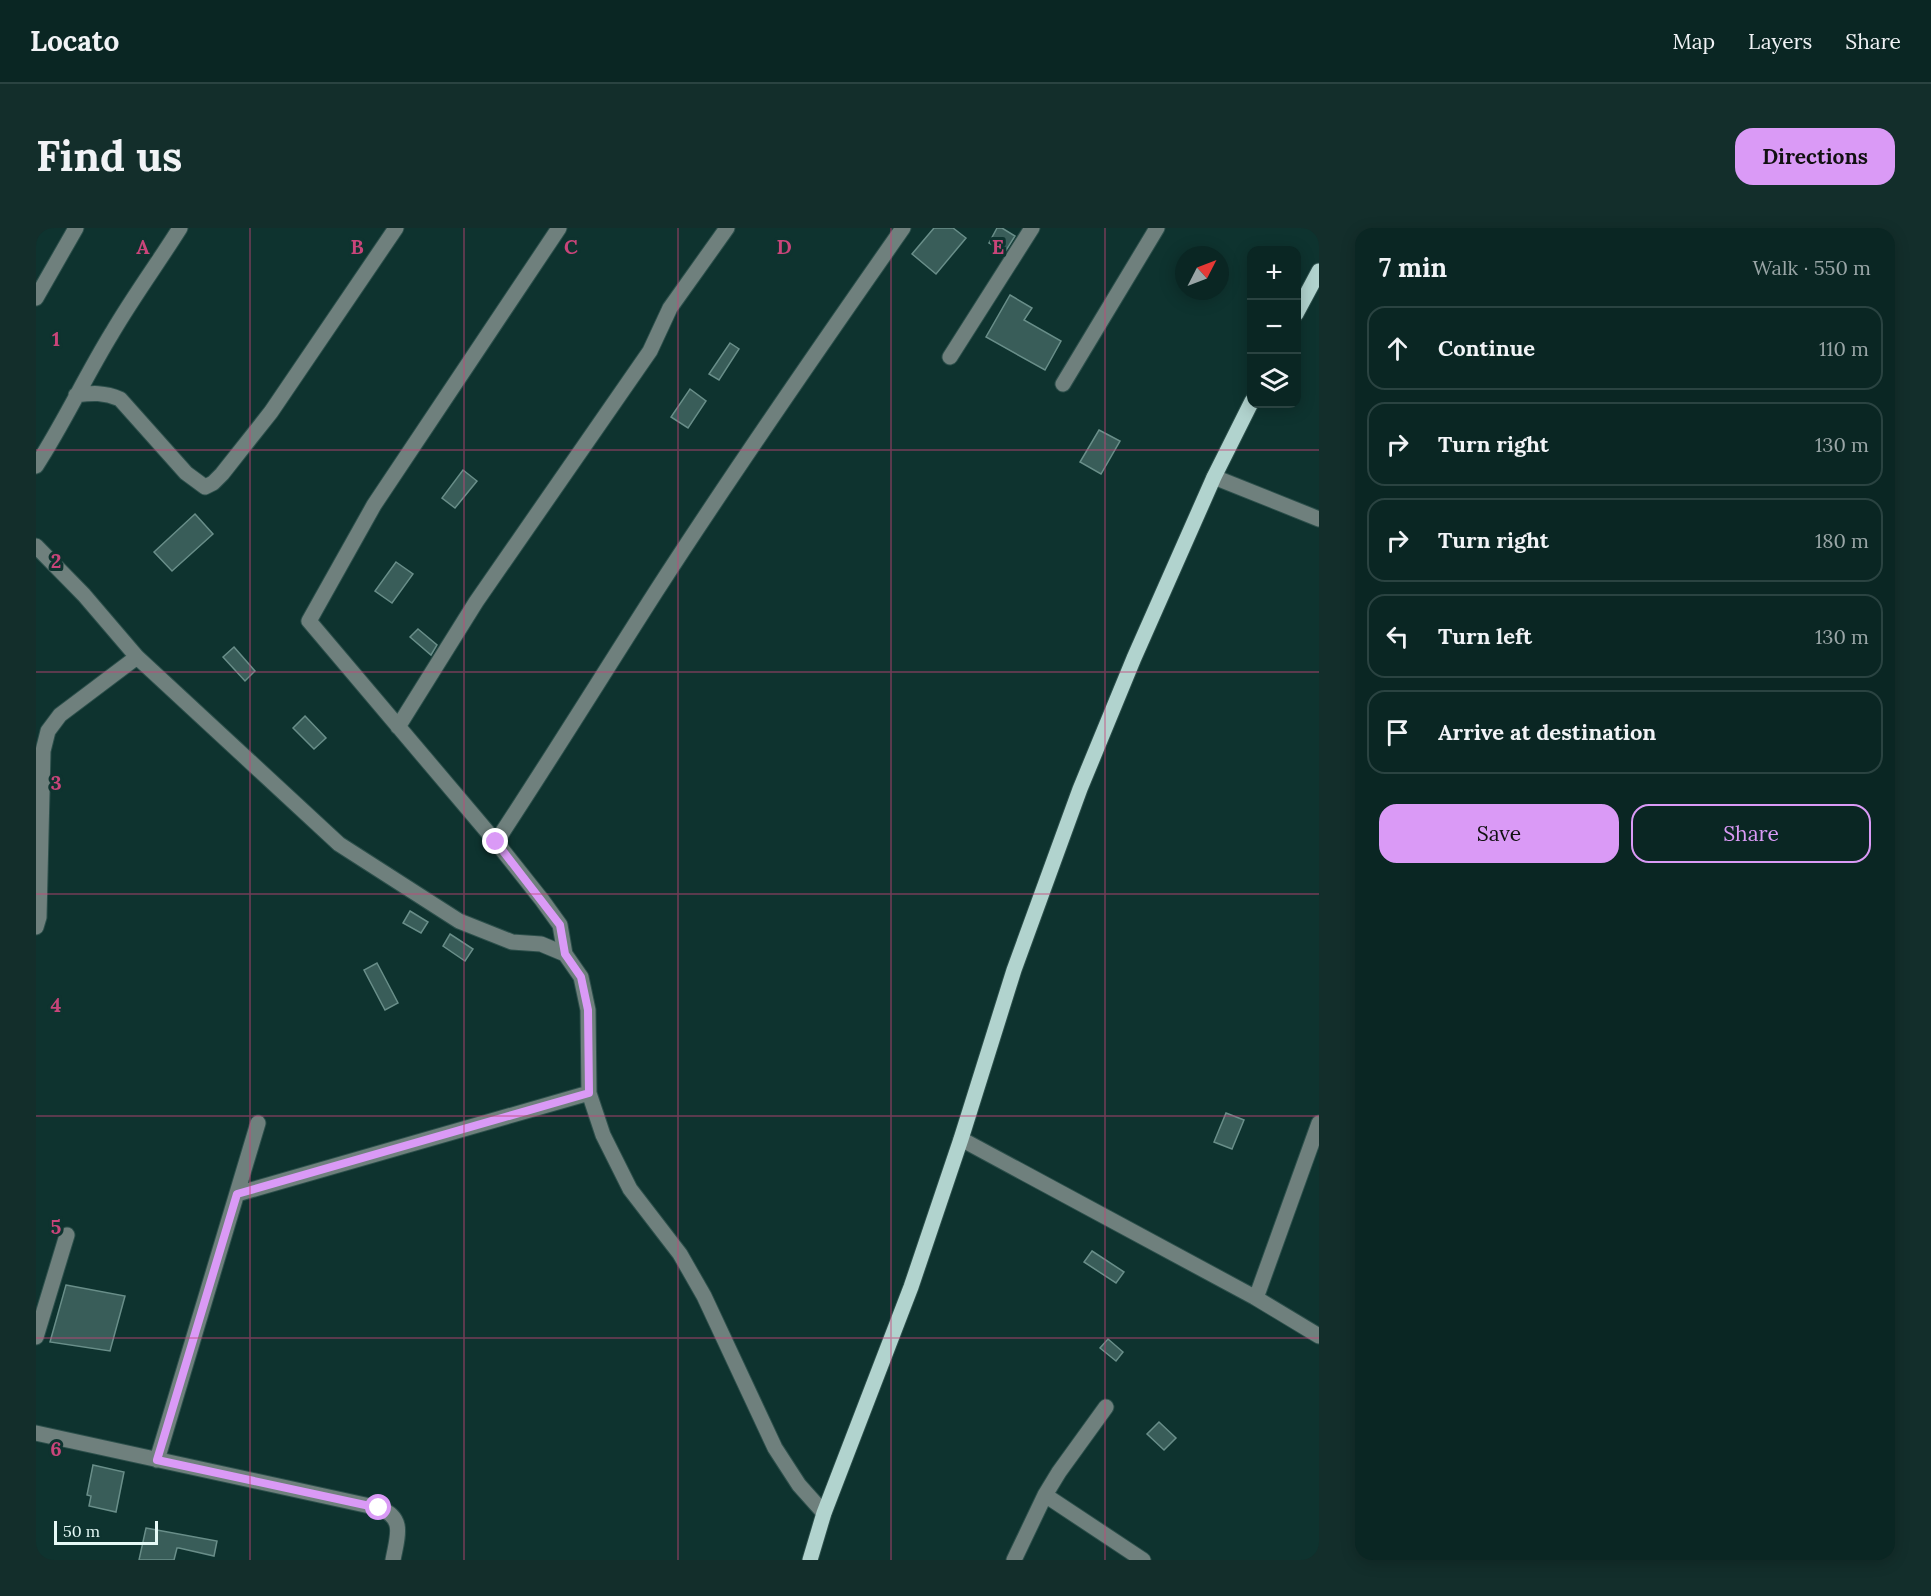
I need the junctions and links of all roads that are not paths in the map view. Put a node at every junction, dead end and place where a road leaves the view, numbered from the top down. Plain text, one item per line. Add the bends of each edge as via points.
1 (76, 228) edge
2 (180, 228) edge
3 (396, 228) edge
4 (559, 228) edge
5 (727, 228) edge
6 (903, 228) edge
7 (1032, 228) edge
8 (1157, 228) edge
9 (1319, 271) edge
10 (37, 295) edge
11 (1301, 305) edge
12 (950, 357) dead end
13 (1063, 384) dead end
14 (76, 395) junction
15 (1248, 408) edge
16 (36, 466) edge
17 (1214, 477) junction
18 (1319, 519) edge
19 (36, 546) edge
20 (137, 657) junction
21 (398, 727) junction
22 (39, 802) edge
23 (496, 842) junction
24 (36, 927) edge
25 (565, 954) junction
26 (589, 1093) junction
27 (258, 1123) dead end
28 (1319, 1123) edge
29 (961, 1139) junction
30 (1313, 1158) edge
31 (237, 1194) junction
32 (67, 1235) dead end
33 (1256, 1299) junction
34 (1319, 1336) edge
35 (36, 1337) edge
36 (1106, 1407) dead end
37 (36, 1433) edge
38 (157, 1460) junction
39 (1045, 1495) junction
40 (824, 1513) junction
41 (393, 1560) edge
42 (810, 1560) edge
43 (1014, 1560) edge
44 (1143, 1560) edge

1 - 10 street
2 - 14 street
3 - 14 street via 271,412 213,483 205,487 186,473 120,399 109,394
4 - 21 street via 374,505 310,617 311,626
5 - 21 street via 670,308 650,351 476,602
6 - 23 street via 780,403
7 - 12 street
8 - 13 street
9 - 11 main road
14 - 16 street
15 - 17 main road
17 - 18 street
17 - 29 main road via 1080,789 1014,970
19 - 20 street
20 - 22 street via 60,715 48,731
20 - 25 street via 339,844 459,921 512,942 541,944
21 - 23 street
22 - 24 street
23 - 25 street via 560,925
25 - 26 street via 581,977 588,1010
26 - 31 street
26 - 40 street via 603,1135 630,1189 680,1254 704,1296 775,1448 799,1485
27 - 31 street
28 - 30 street
29 - 33 street
29 - 40 main road via 911,1287
30 - 33 street
31 - 38 street
32 - 35 street
33 - 34 street
36 - 39 street
37 - 38 street
38 - 41 street via 389,1512 399,1529
39 - 43 street
39 - 44 street
40 - 42 main road

